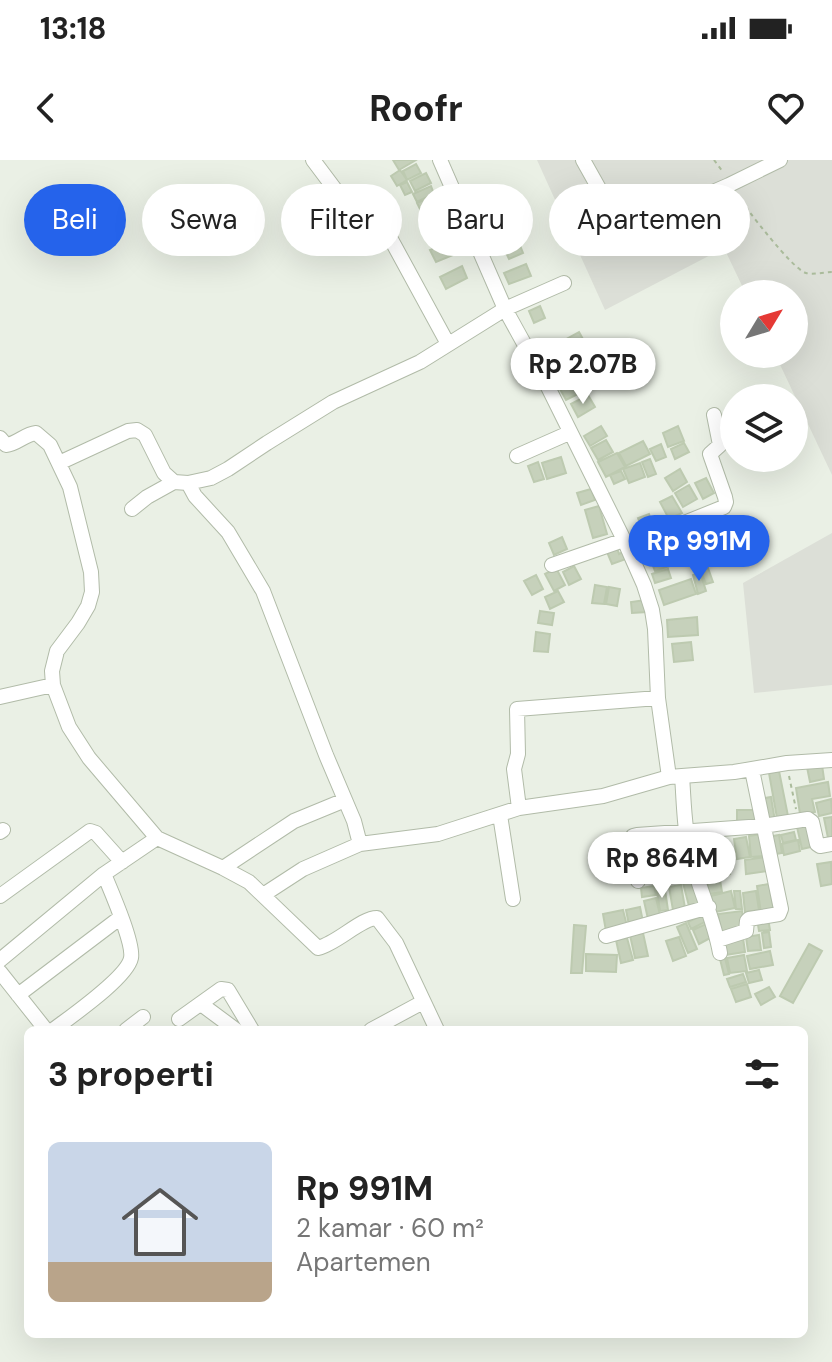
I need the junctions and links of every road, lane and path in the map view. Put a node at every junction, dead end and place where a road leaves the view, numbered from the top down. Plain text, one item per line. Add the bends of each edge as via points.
1 (440, 160) edge
2 (583, 160) edge
3 (714, 160) edge
4 (780, 160) edge
5 (317, 161) edge
6 (596, 184) edge
7 (728, 184) edge
8 (731, 184) edge
9 (750, 212) edge
10 (832, 272) edge
11 (564, 283) dead end
12 (505, 309) junction
13 (448, 344) junction
14 (714, 415) dead end
15 (569, 433) junction
16 (0, 438) edge
17 (517, 456) dead end
18 (59, 463) junction
19 (181, 483) junction
20 (132, 509) dead end
21 (626, 543) junction
22 (552, 565) dead end
23 (53, 685) junction
24 (0, 697) edge
25 (658, 698) junction
26 (832, 760) edge
27 (787, 763) junction
28 (752, 770) junction
29 (675, 776) junction
30 (345, 800) junction
31 (519, 808) junction
32 (500, 815) junction
33 (798, 820) junction
34 (763, 826) junction
35 (686, 833) junction
36 (157, 838) junction
37 (360, 844) junction
38 (832, 844) edge
39 (122, 862) junction
40 (223, 868) junction
41 (104, 874) junction
42 (638, 881) dead end
43 (263, 895) junction
44 (0, 896) edge
45 (513, 899) dead end
46 (709, 907) junction
47 (121, 917) junction
48 (606, 936) dead end
49 (0, 960) edge
50 (0, 972) edge
51 (18, 995) junction
52 (423, 1002) junction
53 (201, 1004) junction
54 (143, 1017) dead end
55 (179, 1019) dead end
56 (43, 1026) edge
57 (58, 1026) edge
58 (131, 1026) edge
59 (231, 1026) edge
60 (250, 1026) edge
61 (383, 1026) edge
62 (435, 1026) edge

1 - 12 street
2 - 6 street
3 - 7 path
4 - 8 street
5 - 13 street via 363,230 381,221
9 - 10 path via 805,273
11 - 12 street
12 - 13 street
12 - 15 street
13 - 19 street via 333,402 220,474
14 - 21 street via 720,445 710,454 724,507
15 - 17 street
15 - 21 street
16 - 18 street via 10,445 36,433
18 - 19 street via 137,430 145,435 164,473
18 - 23 street via 79,518 92,592 57,651
19 - 20 street
19 - 30 street via 228,532 263,591
21 - 22 street
21 - 25 street via 652,610
23 - 24 street
23 - 36 street via 69,727 89,758
25 - 29 street
25 - 31 street via 517,709 514,769
26 - 27 street
27 - 28 street
27 - 33 path
28 - 29 street
28 - 34 street
29 - 31 street via 603,796
29 - 35 street
30 - 37 street
30 - 40 street via 294,821
31 - 32 street
32 - 37 street via 438,834
32 - 45 street
33 - 34 street
33 - 38 street via 812,822 819,845
34 - 35 street
34 - 46 street via 781,912 749,919 746,931 719,946
35 - 42 street via 633,836
35 - 46 street
36 - 39 street
36 - 40 street
37 - 43 street via 303,869
39 - 41 street
39 - 44 street via 90,831
40 - 43 street
41 - 47 street
41 - 49 street
43 - 52 street via 318,948 377,918 396,943
46 - 48 street
47 - 51 street
47 - 57 street via 131,962 100,995
50 - 51 street
51 - 56 street
52 - 61 street
52 - 62 street
53 - 55 street
53 - 59 street
53 - 60 street via 221,989 228,990
54 - 58 street

